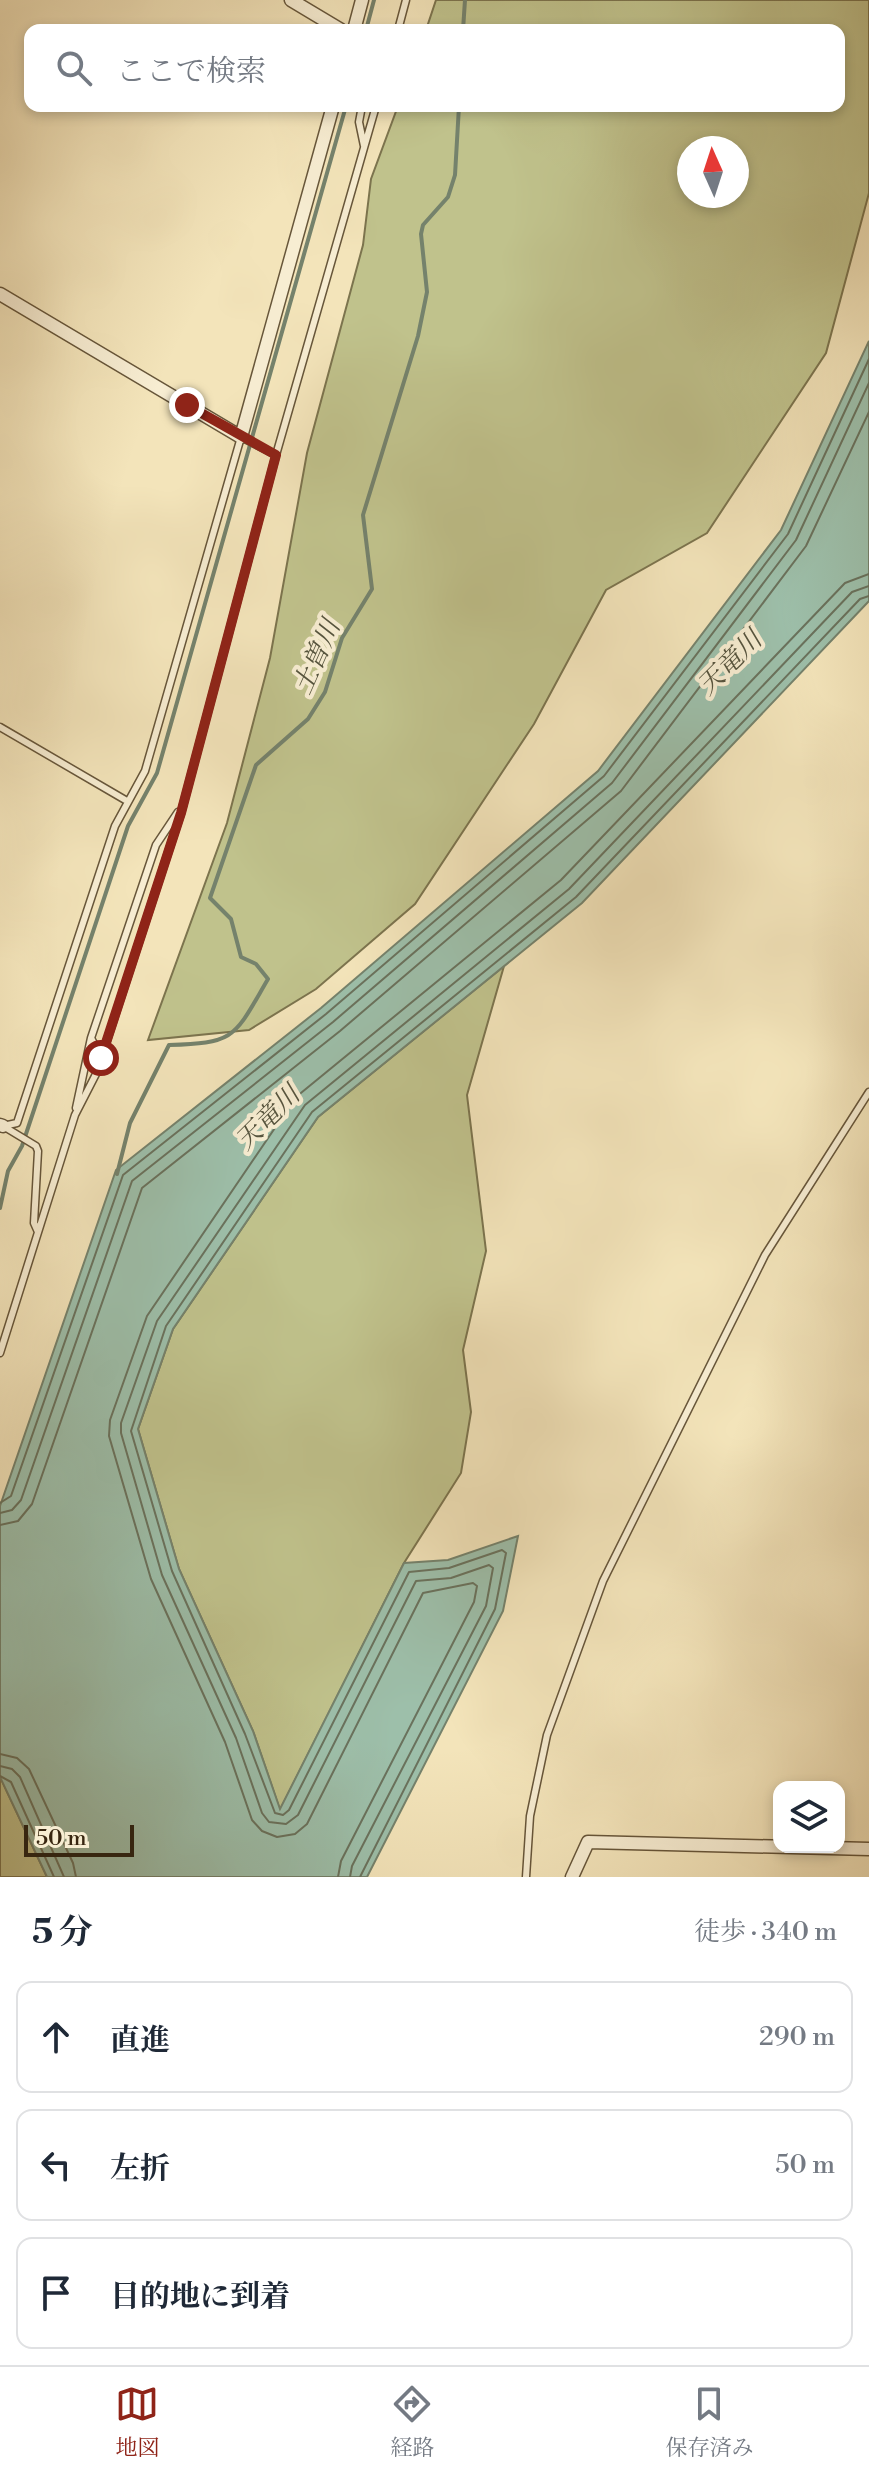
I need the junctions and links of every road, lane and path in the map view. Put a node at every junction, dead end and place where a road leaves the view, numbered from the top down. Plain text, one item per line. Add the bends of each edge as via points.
1 (291, 0) edge
2 (362, 0) edge
3 (406, 0) edge
4 (331, 24) edge
5 (356, 24) edge
6 (400, 24) edge
7 (331, 112) edge
8 (361, 112) edge
9 (374, 112) edge
10 (364, 149) junction
11 (0, 294) edge
12 (243, 438) junction
13 (276, 455) junction
14 (0, 727) edge
15 (127, 801) junction
16 (183, 806) junction
17 (91, 1038) junction
18 (101, 1058) junction
19 (869, 1092) edge
20 (75, 1115) junction
21 (1, 1126) edge
22 (38, 1232) junction
23 (0, 1353) edge
24 (869, 1849) edge
25 (526, 1877) edge
26 (572, 1877) edge

1 - 4 street
2 - 5 street
3 - 6 lane
7 - 12 street
8 - 10 lane
9 - 10 lane
10 - 13 lane
11 - 12 street
12 - 13 lane
12 - 15 lane via 145,771
13 - 16 lane
14 - 15 lane
15 - 21 lane via 17,1123
16 - 17 lane via 156,845
16 - 18 lane
17 - 18 lane
17 - 20 lane
18 - 20 lane
19 - 25 lane via 765,1255 603,1581 547,1735 530,1816
20 - 22 lane
21 - 22 lane via 38,1151
22 - 23 lane
24 - 26 street via 588,1842

